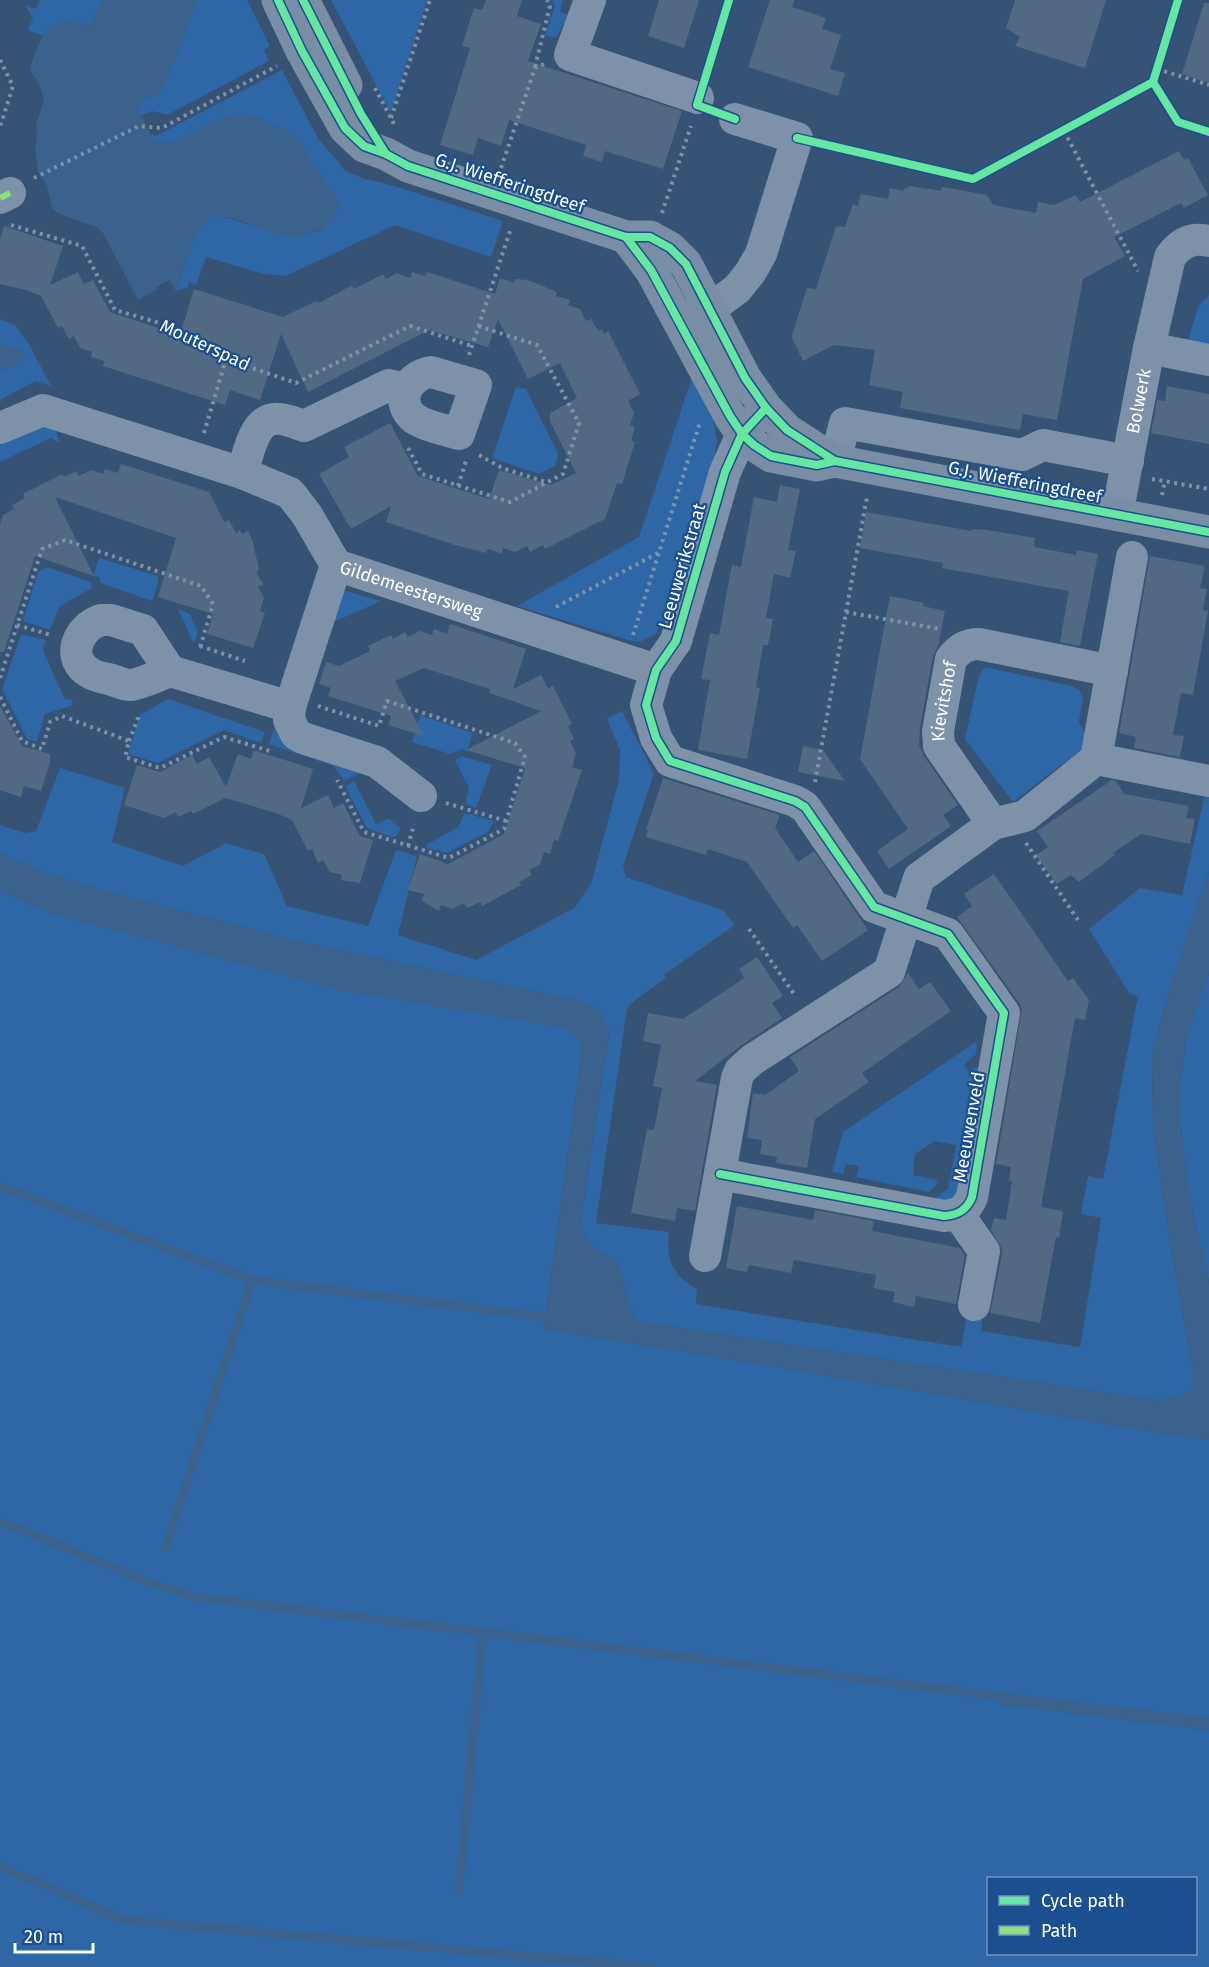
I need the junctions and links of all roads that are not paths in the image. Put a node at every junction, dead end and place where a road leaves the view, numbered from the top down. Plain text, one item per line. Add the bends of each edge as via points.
1 (278, 0) edge
2 (303, 0) edge
3 (590, 0) edge
4 (698, 102) road end
5 (735, 119) dead end
6 (391, 142) junction
7 (626, 237) junction
8 (1209, 241) edge
9 (710, 309) junction
10 (680, 321) junction
11 (1149, 348) junction
12 (1209, 360) edge
13 (406, 389) junction
14 (766, 408) junction
15 (0, 428) edge
16 (742, 434) junction
17 (835, 461) junction
18 (1126, 467) junction
19 (242, 472) junction
20 (1117, 515) junction
21 (1209, 532) edge
22 (1132, 557) dead end
23 (336, 564) junction
24 (656, 670) junction
25 (170, 671) junction
26 (1112, 671) junction
27 (290, 707) junction
28 (1096, 759) junction
29 (1209, 781) edge
30 (421, 796) road end
31 (1002, 822) junction
32 (905, 919) junction
33 (720, 1173) junction
34 (958, 1214) junction
35 (705, 1256) dead end
36 (974, 1305) dead end

1 - 6 street, G.J. Wiefferingdreef via 345,128 363,146
2 - 6 street via 361,114
3 - 4 street via 570,56
5 - 9 street via 797,138 761,254 737,290
6 - 7 street, G.J. Wiefferingdreef via 408,166
7 - 9 street, G.J. Wiefferingdreef via 650,237 670,248 686,264
7 - 10 street, G.J. Wiefferingdreef via 651,270
8 - 11 street via 1185,242 1170,256
9 - 10 street
9 - 14 street, G.J. Wiefferingdreef
10 - 16 street, G.J. Wiefferingdreef
11 - 12 street, Bolwerk
11 - 18 street, Bolwerk
13 - 13 street via 406,406 415,419 459,434 476,385 439,373 423,373
13 - 19 street via 389,385 304,426 281,419 266,422 255,433
14 - 16 street, Leeuwerikstraat
14 - 17 street, G.J. Wiefferingdreef via 787,429
15 - 19 street, Gildemeestersweg via 43,410
16 - 17 street, G.J. Wiefferingdreef via 771,456 817,465
16 - 24 street, Leeuwerikstraat via 725,472 676,641
17 - 18 street via 845,423 1022,455 1043,445
17 - 20 street, G.J. Wiefferingdreef
18 - 20 street, Bolwerk
19 - 23 street, Gildemeestersweg via 290,494 307,514
20 - 21 street, G.J. Wiefferingdreef
22 - 26 street
23 - 24 street, Gildemeestersweg
23 - 27 street
24 - 32 street, Leeuwerikstraat via 646,705 670,761 795,801 809,812 874,907
25 - 25 street via 129,685 90,673 78,657 77,643 91,623 111,620 143,630
25 - 27 street
26 - 28 street
26 - 31 street, Kievitshof via 979,644 963,647 951,659 938,739 943,753
27 - 30 street via 289,720 296,734 377,762
28 - 29 street
28 - 31 street via 1025,816
31 - 32 street via 920,878
32 - 33 street via 889,972 740,1071
32 - 34 street, Meeuwenveld via 948,934 1004,1014 972,1197
33 - 34 street via 944,1216
33 - 35 street
34 - 36 street via 984,1251

